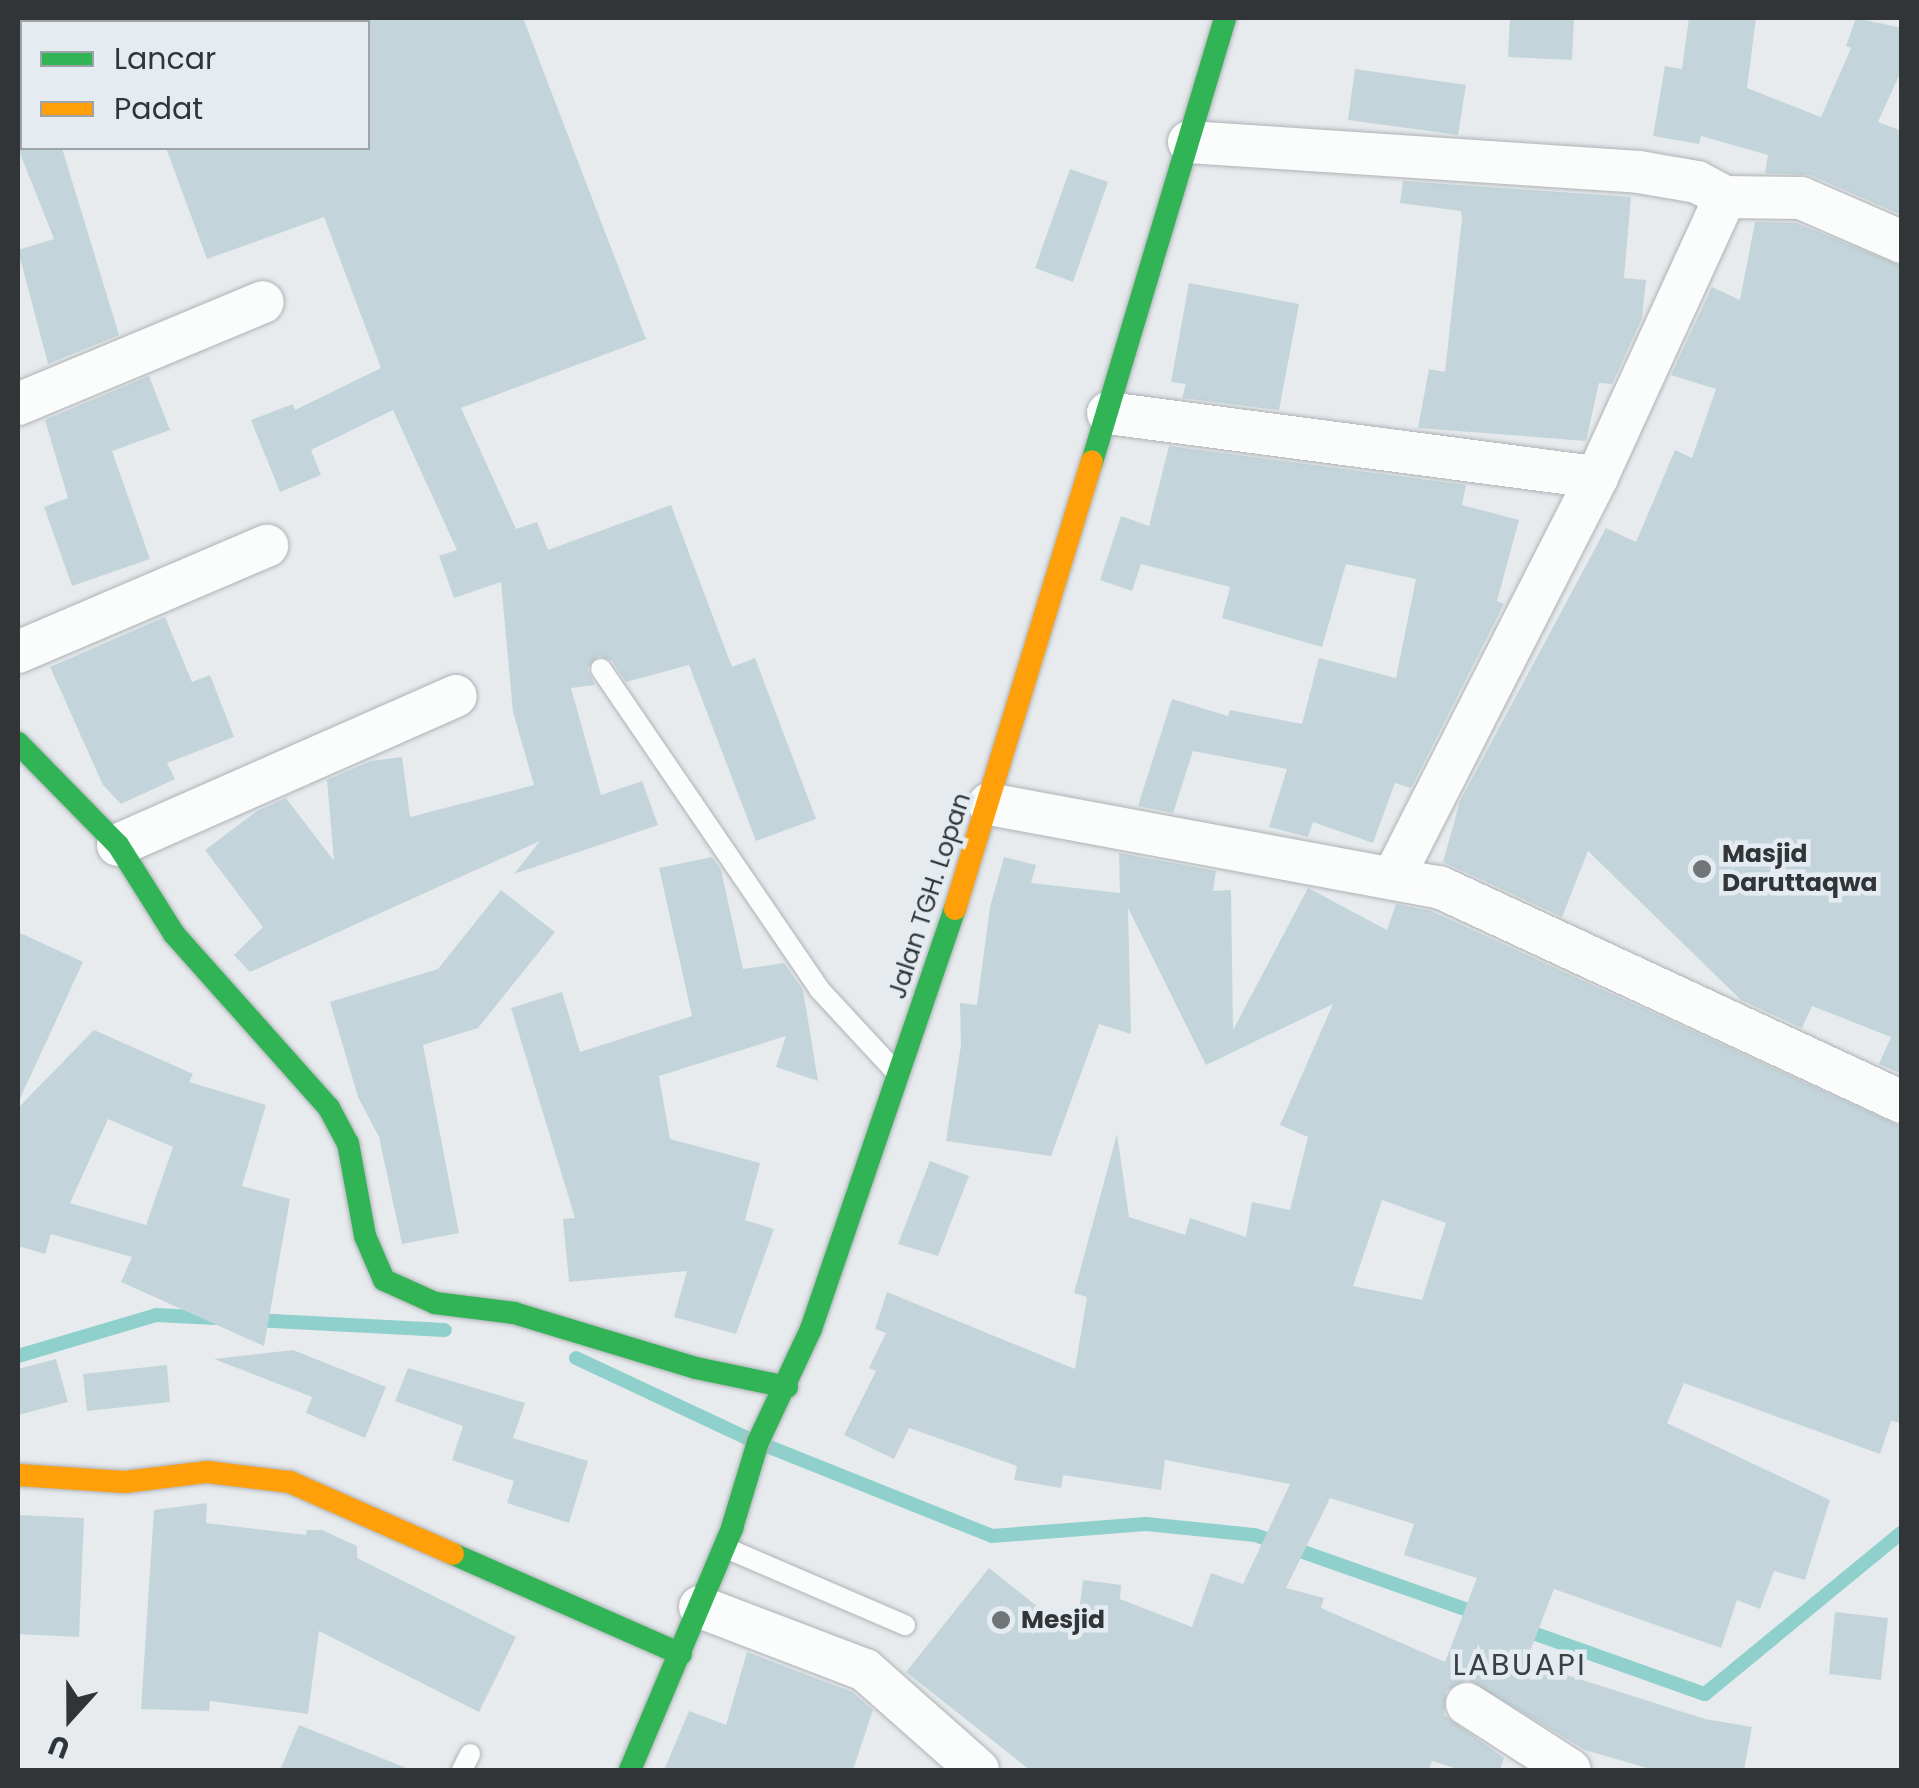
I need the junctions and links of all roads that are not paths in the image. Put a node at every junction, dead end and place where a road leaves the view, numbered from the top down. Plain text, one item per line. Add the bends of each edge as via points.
1 (1225, 18) edge
2 (1189, 142) junction
3 (1725, 197) junction
4 (1902, 242) edge
5 (263, 302) dead end
6 (18, 404) edge
7 (1108, 414) junction
8 (1597, 477) junction
9 (268, 546) dead end
10 (18, 652) edge
11 (601, 669) dead end
12 (456, 696) dead end
13 (18, 743) edge
14 (989, 804) junction
15 (118, 845) junction
16 (1394, 878) junction
17 (900, 1076) junction
18 (1902, 1102) edge
19 (787, 1387) junction
20 (18, 1474) edge
21 (728, 1538) junction
22 (700, 1607) junction
23 (905, 1625) dead end
24 (681, 1654) junction
25 (1467, 1704) dead end
26 (630, 1770) edge
27 (978, 1770) edge
28 (1570, 1770) edge

1 - 2 main road, Jalan TGH. Lopan
2 - 3 street via 1639,172 1696,182
2 - 7 main road, Jalan TGH. Lopan
3 - 4 street via 1801,198
3 - 8 street
5 - 6 street
7 - 8 street
7 - 14 main road, Jalan TGH. Lopan
8 - 16 street
9 - 10 street
11 - 17 lane via 819,989
12 - 15 street
13 - 15 main road
14 - 16 street
14 - 17 main road, Jalan TGH. Lopan
15 - 19 main road via 174,934 328,1108 348,1143 365,1236 384,1280 435,1303 514,1314 696,1368
16 - 18 street via 1439,887
17 - 19 main road, Jalan TGH. Lopan
19 - 21 main road, Jalan TGH. Lopan via 758,1442
20 - 24 main road via 125,1482 208,1472 290,1482 330,1494
21 - 22 main road, Jalan TGH. Lopan
21 - 23 lane
22 - 24 main road, Jalan TGH. Lopan
22 - 27 street via 865,1670
24 - 26 main road, Jalan TGH. Lopan
25 - 28 street

